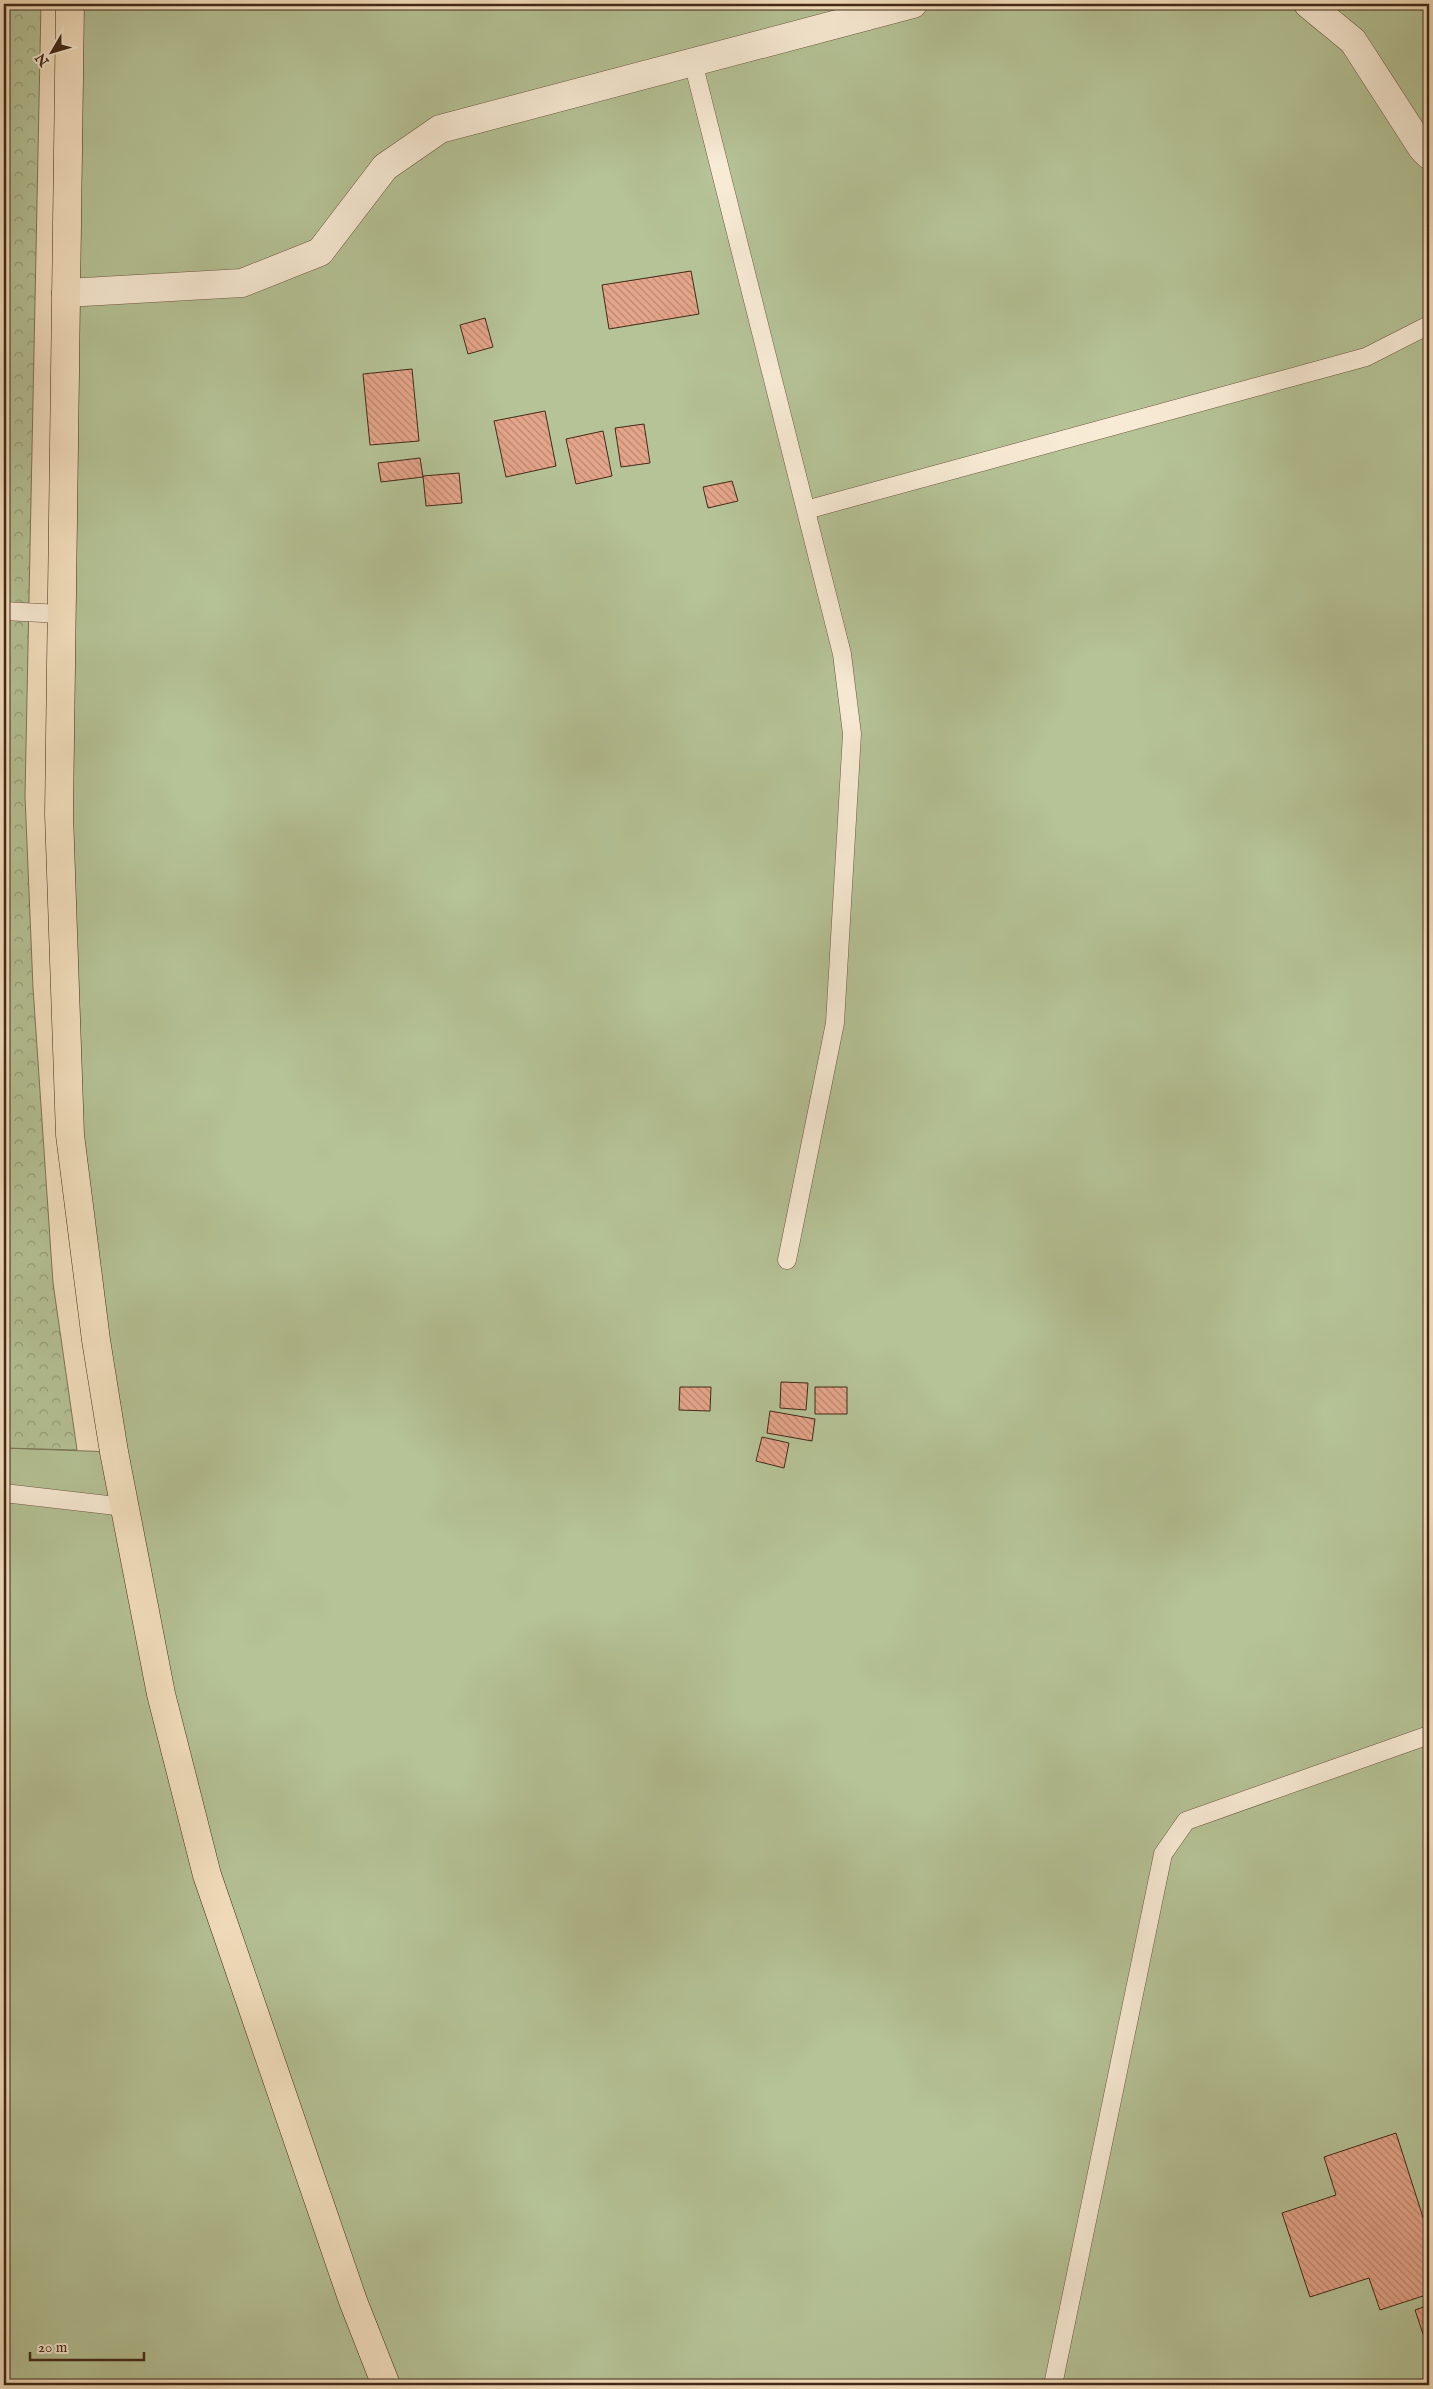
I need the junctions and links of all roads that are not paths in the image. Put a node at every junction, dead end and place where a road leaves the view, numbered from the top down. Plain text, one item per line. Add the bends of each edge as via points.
1 (70, 4) edge
2 (913, 4) edge
3 (1308, 4) edge
4 (693, 62) junction
5 (1429, 155) edge
6 (66, 293) junction
7 (1429, 325) edge
8 (806, 510) junction
9 (4, 611) edge
10 (62, 614) junction
11 (787, 1260) dead end
12 (4, 1493) edge
13 (125, 1506) junction
14 (1429, 1735) edge
15 (386, 2385) edge
16 (1052, 2385) edge

1 - 6 main road
2 - 4 street
3 - 5 street via 1353,41
4 - 6 street via 440,129 385,167 320,252 242,282
4 - 8 lane
6 - 10 main road
7 - 8 lane via 1366,357
8 - 11 lane via 842,654 852,734 835,1023
9 - 10 lane
10 - 13 main road via 59,814 70,1135 96,1340
12 - 13 lane
13 - 15 main road via 161,1694 208,1875 353,2301
14 - 16 lane via 1186,1821 1163,1854

